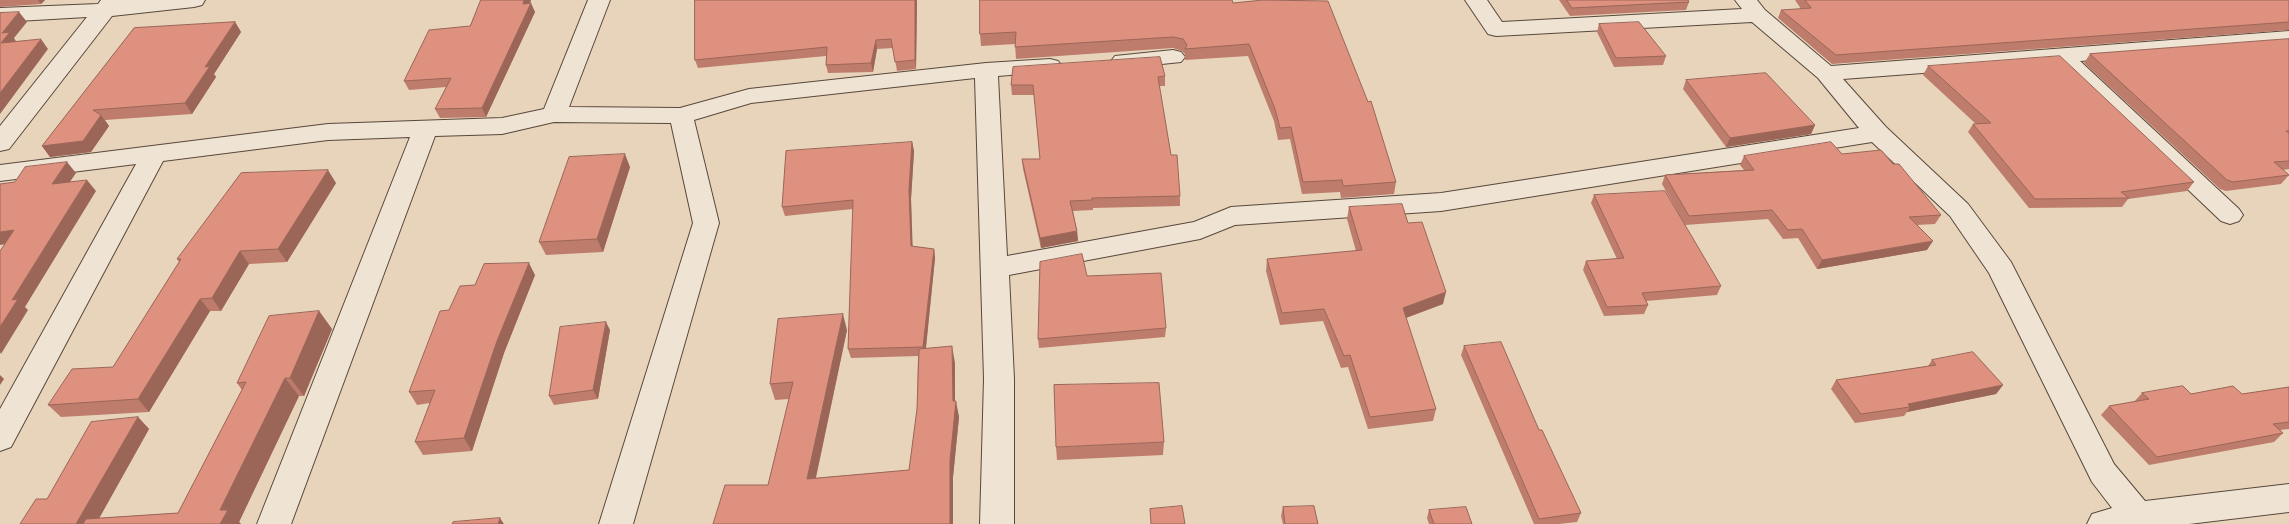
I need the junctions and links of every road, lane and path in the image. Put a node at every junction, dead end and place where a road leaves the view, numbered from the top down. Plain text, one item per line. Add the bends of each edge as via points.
1 (194, 0) edge
2 (599, 0) edge
3 (1476, 0) edge
4 (108, 5) edge
5 (1751, 8) edge
6 (0, 15) edge
7 (2289, 38) edge
8 (2058, 54) junction
9 (1174, 57) dead end
10 (1104, 62) edge
11 (1075, 64) edge
12 (986, 70) junction
13 (1826, 73) junction
14 (554, 114) junction
15 (681, 116) junction
16 (426, 128) junction
17 (1877, 133) junction
18 (0, 143) edge
19 (154, 153) junction
20 (0, 174) edge
21 (2230, 215) dead end
22 (994, 268) junction
23 (0, 438) edge
24 (2289, 498) edge
25 (2142, 520) edge
26 (274, 524) edge
27 (616, 524) edge
28 (997, 524) edge
29 (2104, 524) edge

1 - 4 street
2 - 14 street
3 - 5 street via 1496,30
4 - 6 street
4 - 18 street
5 - 13 street
7 - 8 street
8 - 13 street
8 - 21 street
9 - 10 street
11 - 12 street
12 - 15 street via 749,96
12 - 22 street
13 - 17 street
14 - 15 street
14 - 16 street via 502,126
15 - 27 street via 706,223
16 - 19 street via 328,132
16 - 26 street
17 - 22 street via 1440,202 1231,216 1200,230
17 - 25 street via 1959,210 2001,269 2103,473
19 - 20 street
19 - 23 street
22 - 28 street via 999,379
24 - 25 street
25 - 29 street

